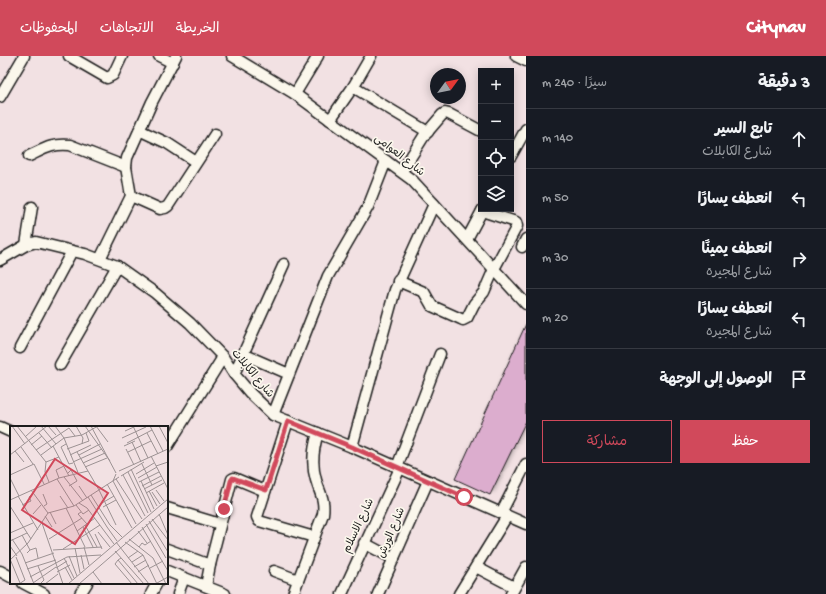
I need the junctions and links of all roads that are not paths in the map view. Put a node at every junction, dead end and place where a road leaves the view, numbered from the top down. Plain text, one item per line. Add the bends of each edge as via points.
1 (24, 56) edge
2 (69, 56) edge
3 (122, 56) edge
4 (159, 56) edge
5 (232, 56) edge
6 (318, 56) edge
7 (371, 56) edge
8 (516, 56) edge
9 (174, 59) edge
10 (526, 61) edge
11 (353, 87) junction
12 (295, 94) junction
13 (0, 97) edge
14 (330, 120) junction
15 (526, 129) edge
16 (139, 130) junction
17 (478, 130) edge
18 (428, 132) junction
19 (215, 134) dead end
20 (514, 147) edge
21 (29, 156) dead end
22 (386, 161) junction
23 (196, 162) junction
24 (126, 167) junction
25 (402, 171) junction
26 (132, 196) junction
27 (434, 204) junction
28 (32, 207) dead end
29 (481, 212) edge
30 (488, 212) edge
31 (467, 239) junction
32 (26, 245) junction
33 (72, 251) junction
34 (100, 259) junction
35 (0, 261) edge
36 (284, 264) dead end
37 (117, 266) junction
38 (494, 269) junction
39 (398, 281) junction
40 (525, 301) edge
41 (20, 348) dead end
42 (243, 354) junction
43 (440, 354) dead end
44 (222, 357) junction
45 (60, 365) dead end
46 (234, 374) junction
47 (289, 374) junction
48 (272, 415) junction
49 (288, 421) junction
50 (0, 427) edge
51 (10, 432) edge
52 (318, 433) junction
53 (168, 446) edge
54 (352, 447) junction
55 (526, 464) edge
56 (398, 467) junction
57 (428, 481) junction
58 (266, 490) junction
59 (168, 508) edge
60 (504, 515) junction
61 (220, 524) junction
62 (526, 524) edge
63 (314, 538) junction
64 (364, 543) junction
65 (168, 549) edge
66 (394, 559) junction
67 (210, 565) junction
68 (476, 567) junction
69 (526, 567) edge
70 (168, 570) edge
71 (0, 571) edge
72 (274, 571) dead end
73 (10, 576) edge
74 (184, 578) junction
75 (298, 580) junction
76 (25, 584) edge
77 (86, 584) edge
78 (156, 584) edge
79 (206, 586) junction
80 (513, 591) edge
81 (44, 594) edge
82 (80, 594) edge
83 (151, 594) edge
84 (178, 594) edge
85 (225, 594) edge
86 (293, 594) edge
87 (342, 594) edge
88 (378, 594) edge
89 (459, 594) edge

1 - 13 street
2 - 3 street via 107,78 113,75
4 - 9 street
5 - 12 street, شارع العوامى
6 - 12 street
7 - 11 street
8 - 10 street
9 - 16 street
11 - 14 street
11 - 18 street
12 - 14 street, شارع العوامى
14 - 22 street, شارع العوامى
15 - 20 street
16 - 23 street via 167,143
16 - 24 street via 127,158
17 - 18 street via 445,113
18 - 25 street
19 - 23 street
21 - 24 street via 55,145 70,145
22 - 25 street, شارع العوامى
22 - 47 street via 368,207 328,276
23 - 26 street via 165,208 160,209
24 - 26 street
25 - 27 street, شارع العوامى
26 - 34 street
27 - 31 street, شارع العوامى
27 - 39 street
28 - 32 street
29 - 31 street
30 - 38 street via 517,224
31 - 38 street, شارع العوامى
32 - 33 street, شارع الكابلات via 36,242
32 - 35 street, شارع الكابلات
33 - 34 street, شارع الكابلات
33 - 41 street
34 - 37 street, شارع الكابلات
36 - 42 street
37 - 44 street, شارع الكابلات via 173,307
37 - 45 street
38 - 39 street via 484,292 463,320 432,306 424,292
38 - 40 street, شارع العوامى
39 - 54 street
42 - 46 street
42 - 47 street
43 - 56 street, شارع الاسلام
44 - 46 street, شارع الكابلات
44 - 53 street
46 - 48 street, شارع الكابلات
47 - 48 street
48 - 49 street, شارع الكابلات
49 - 52 street, شارع الكابلات
49 - 58 street
50 - 51 street
52 - 54 street, شارع الكابلات
52 - 63 street via 313,464 324,505
54 - 56 street, شارع الكابلات
55 - 60 street
56 - 57 street, شارع الكابلات
56 - 64 street, شارع الاسلام
57 - 60 street, شارع الكابلات
57 - 66 street, شارع الورش
58 - 61 street via 232,479
58 - 63 street via 257,517 259,521
59 - 61 street
60 - 62 street, شارع الكابلات
60 - 68 street
61 - 67 street
63 - 75 street
64 - 66 street
64 - 87 street, شارع الاسلام
65 - 67 street
66 - 88 street, شارع الورش
67 - 79 street
68 - 80 street
68 - 89 street
69 - 80 street
70 - 74 street
71 - 73 street
72 - 75 street
74 - 79 street
74 - 84 street
75 - 86 street
76 - 81 street
77 - 82 street
78 - 83 street
79 - 85 street

